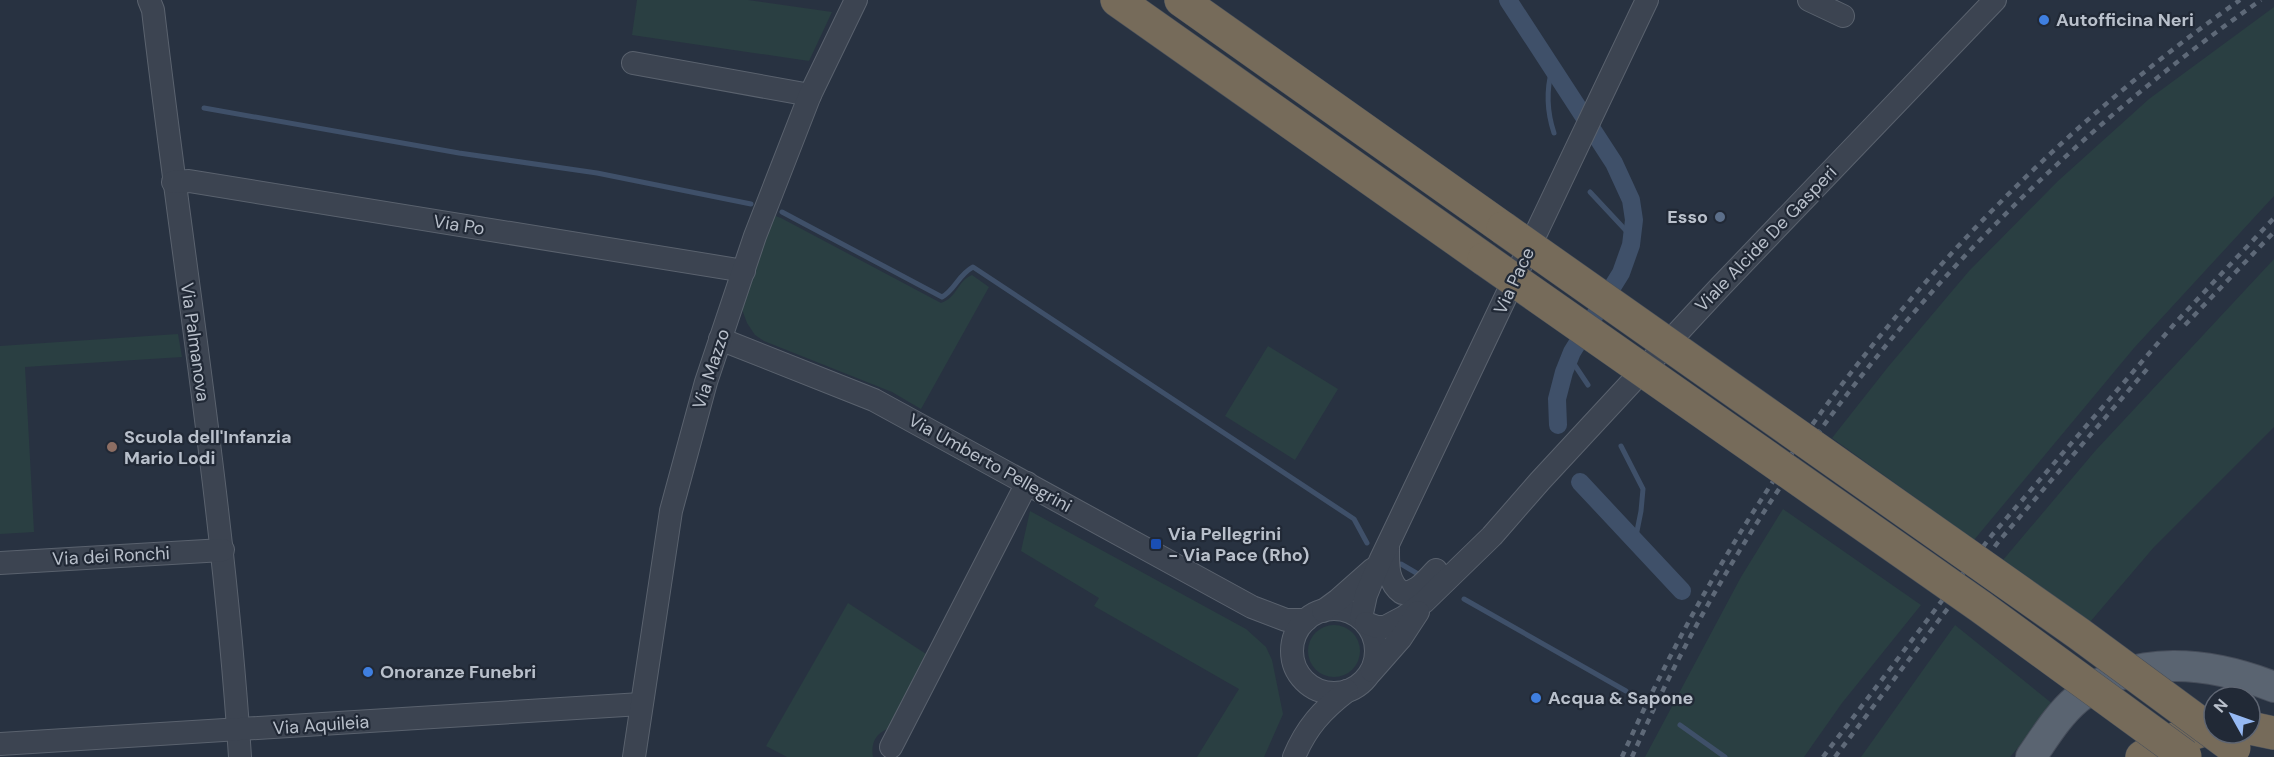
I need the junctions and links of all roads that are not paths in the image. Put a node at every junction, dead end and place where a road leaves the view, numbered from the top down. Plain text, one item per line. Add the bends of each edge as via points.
1 (149, 0) edge
2 (856, 0) edge
3 (1117, 0) edge
4 (1181, 0) edge
5 (1647, 0) edge
6 (1809, 0) edge
7 (1995, 0) edge
8 (1843, 16) dead end
9 (633, 63) dead end
10 (810, 95) junction
11 (173, 182) junction
12 (744, 271) junction
13 (720, 339) junction
14 (1027, 483) junction
15 (223, 550) junction
16 (1384, 554) junction
17 (0, 563) edge
18 (1457, 567) junction
19 (1424, 602) junction
20 (1252, 607) junction
21 (1314, 615) junction
22 (1363, 621) junction
23 (1292, 647) junction
24 (1298, 672) junction
25 (1369, 674) junction
26 (2274, 687) edge
27 (1347, 691) junction
28 (641, 704) junction
29 (2202, 717) edge
30 (239, 730) junction
31 (2202, 740) edge
32 (0, 744) edge
33 (891, 747) dead end
34 (1299, 747) edge
35 (637, 756) edge
36 (240, 757) edge
37 (2031, 757) edge
38 (2142, 757) edge
39 (2185, 757) edge

1 - 11 street, Via Palmanova
2 - 10 street, Via Mazzo
3 - 39 highway, bridge via 1981,608
4 - 29 highway, bridge
5 - 16 street, Via Pace
6 - 8 street
7 - 18 street, Viale Alcide De Gasperi via 1540,481 1486,531
9 - 10 street
10 - 12 street, Via Mazzo
11 - 12 street, Via Po via 189,181
11 - 15 street, Via Palmanova
12 - 13 street, Via Mazzo
13 - 14 street, Via Umberto Pellegrini via 860,393
13 - 28 street, Via Mazzo via 677,482
14 - 20 street, Via Umberto Pellegrini
14 - 33 street
15 - 17 street, Via dei Ronchi
15 - 30 street, Via Palmanova
16 - 18 street via 1393,585 1402,593 1419,587 1449,561
16 - 21 street, Via Pace via 1343,596
16 - 22 street, Via Pace via 1361,608
18 - 19 street, Viale Alcide De Gasperi
19 - 22 street, Viale Alcide De Gasperi via 1392,624 1377,627
19 - 25 street, Viale Alcide De Gasperi via 1411,626
20 - 21 street via 1286,620
20 - 23 street
21 - 22 street via 1343,610
21 - 23 street via 1299,628
22 - 25 street via 1373,634 1376,648
23 - 24 street
24 - 27 street via 1319,691
24 - 34 street via 1305,707
25 - 27 street
26 - 37 main road via 2242,675 2191,666 2118,675 2077,699
27 - 34 street via 1324,709
28 - 30 street, Via Aquileia
28 - 35 street, Via Mazzo
30 - 32 street, Via Aquileia
30 - 36 street, Via Palmanova
31 - 38 highway via 2171,740

